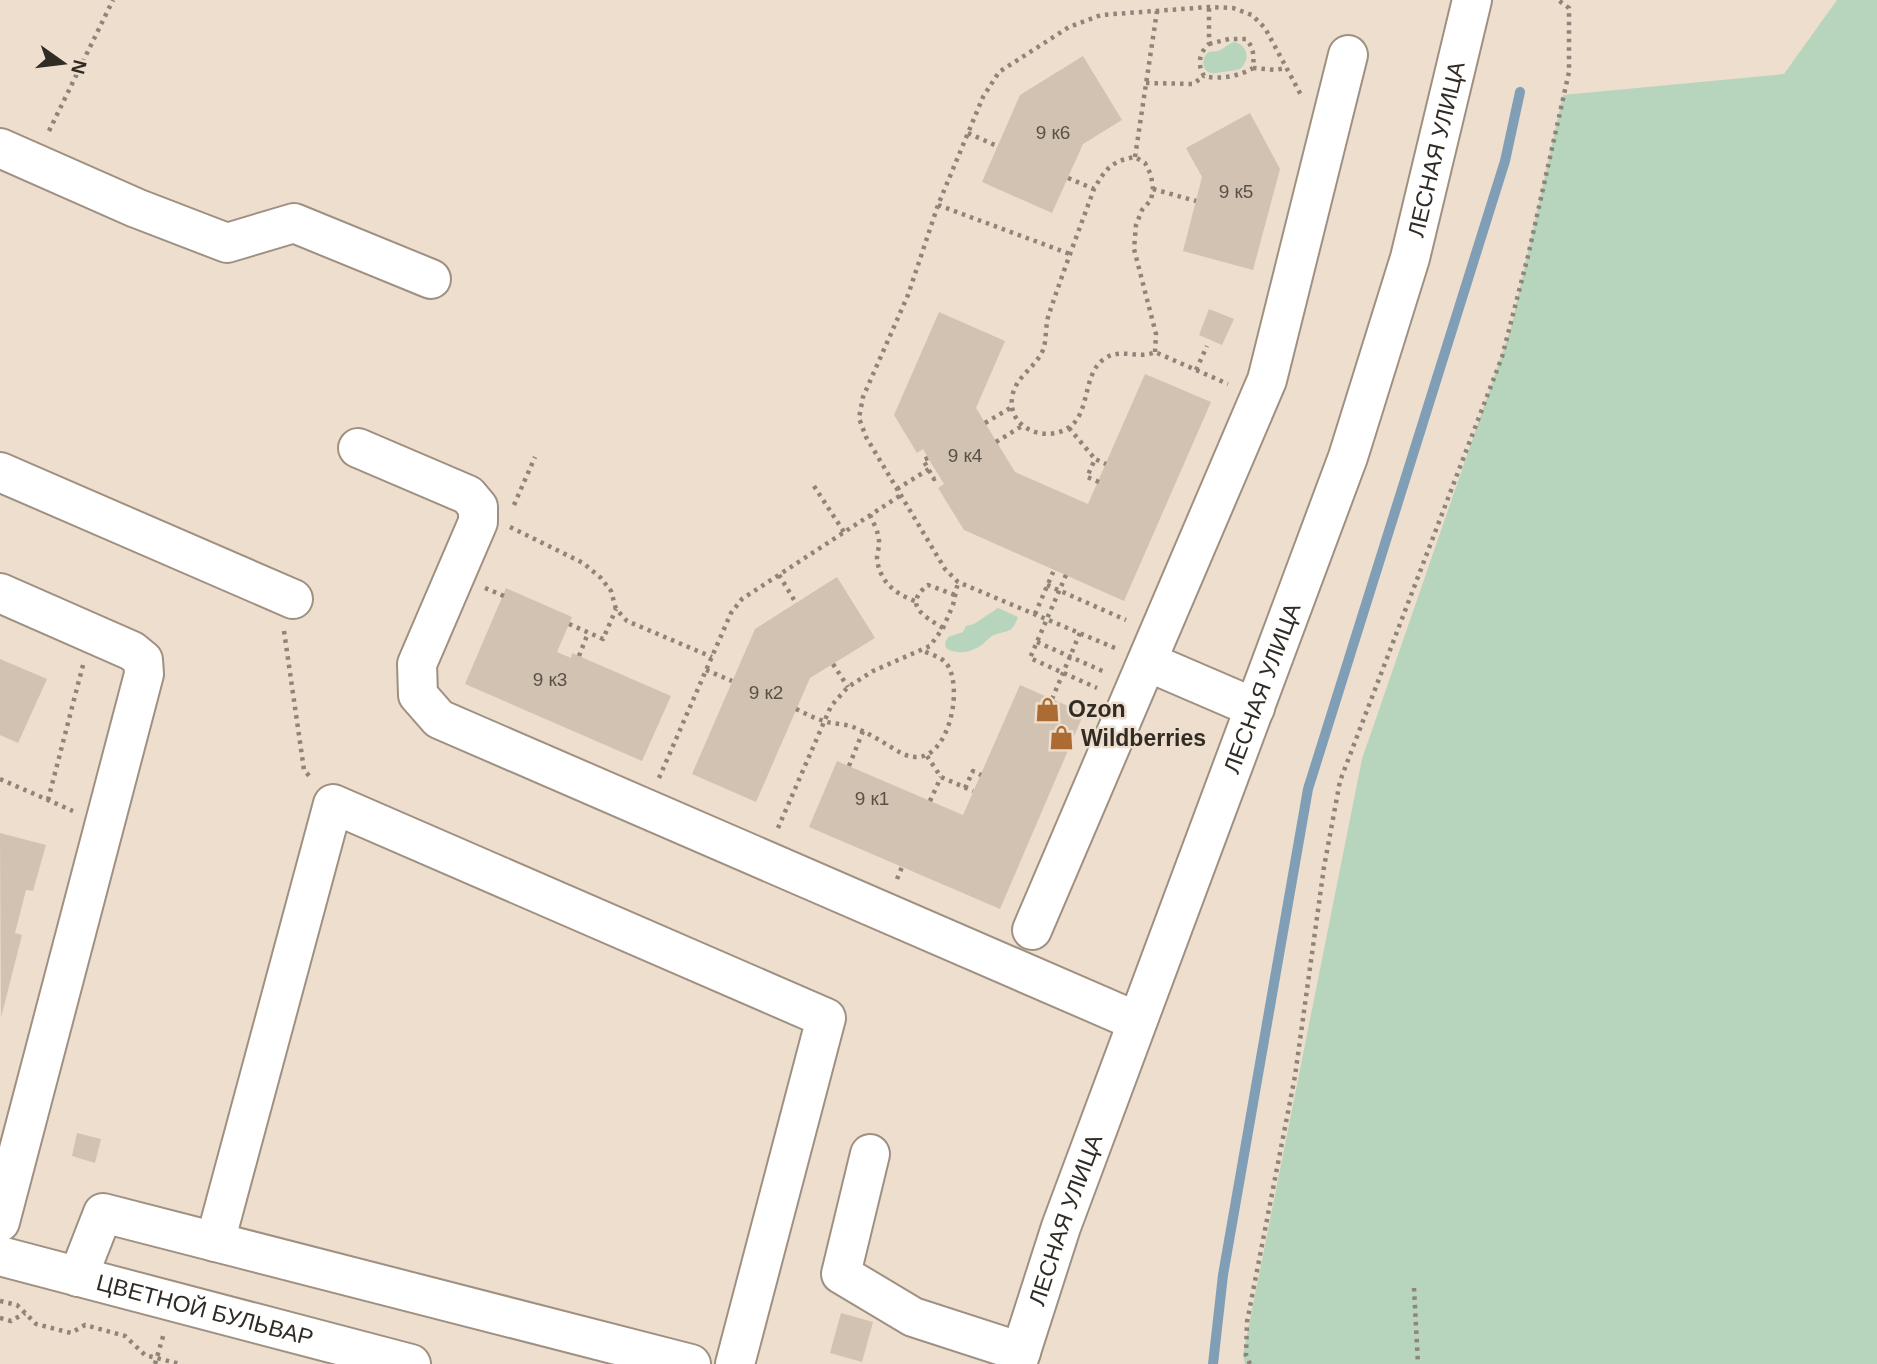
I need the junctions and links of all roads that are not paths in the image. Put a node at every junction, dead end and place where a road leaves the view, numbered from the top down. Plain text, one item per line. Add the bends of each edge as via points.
1 (1465, 2) edge
2 (1348, 55) dead end
3 (17, 155) edge
4 (431, 279) dead end
5 (358, 448) dead end
6 (0, 472) edge
7 (0, 593) edge
8 (288, 597) road end
9 (1148, 662) junction
10 (1255, 708) junction
11 (1032, 930) dead end
12 (1136, 1021) junction
13 (870, 1154) dead end
14 (0, 1222) edge
15 (215, 1242) junction
16 (0, 1256) edge
17 (78, 1277) junction
18 (1019, 1358) edge
19 (411, 1364) edge
20 (691, 1364) edge
21 (735, 1364) edge

1 - 10 street, ЛЕСНАЯ УЛИЦА via 1406,271 1348,457
2 - 9 street via 1267,380
3 - 4 street via 227,243 294,223
5 - 12 street via 468,495 478,507 478,522 417,664 418,695 439,719
6 - 8 street
7 - 14 street via 132,651 143,660 144,674
9 - 10 street
9 - 11 street
10 - 12 street, ЛЕСНАЯ УЛИЦА
12 - 18 street, ЛЕСНАЯ УЛИЦА via 1060,1227
13 - 18 street via 841,1274 913,1317
15 - 17 street via 103,1213
15 - 20 street
15 - 21 street via 333,804 826,1017
16 - 17 street, ЦВЕТНОЙ БУЛЬВАР
17 - 19 street, ЦВЕТНОЙ БУЛЬВАР

